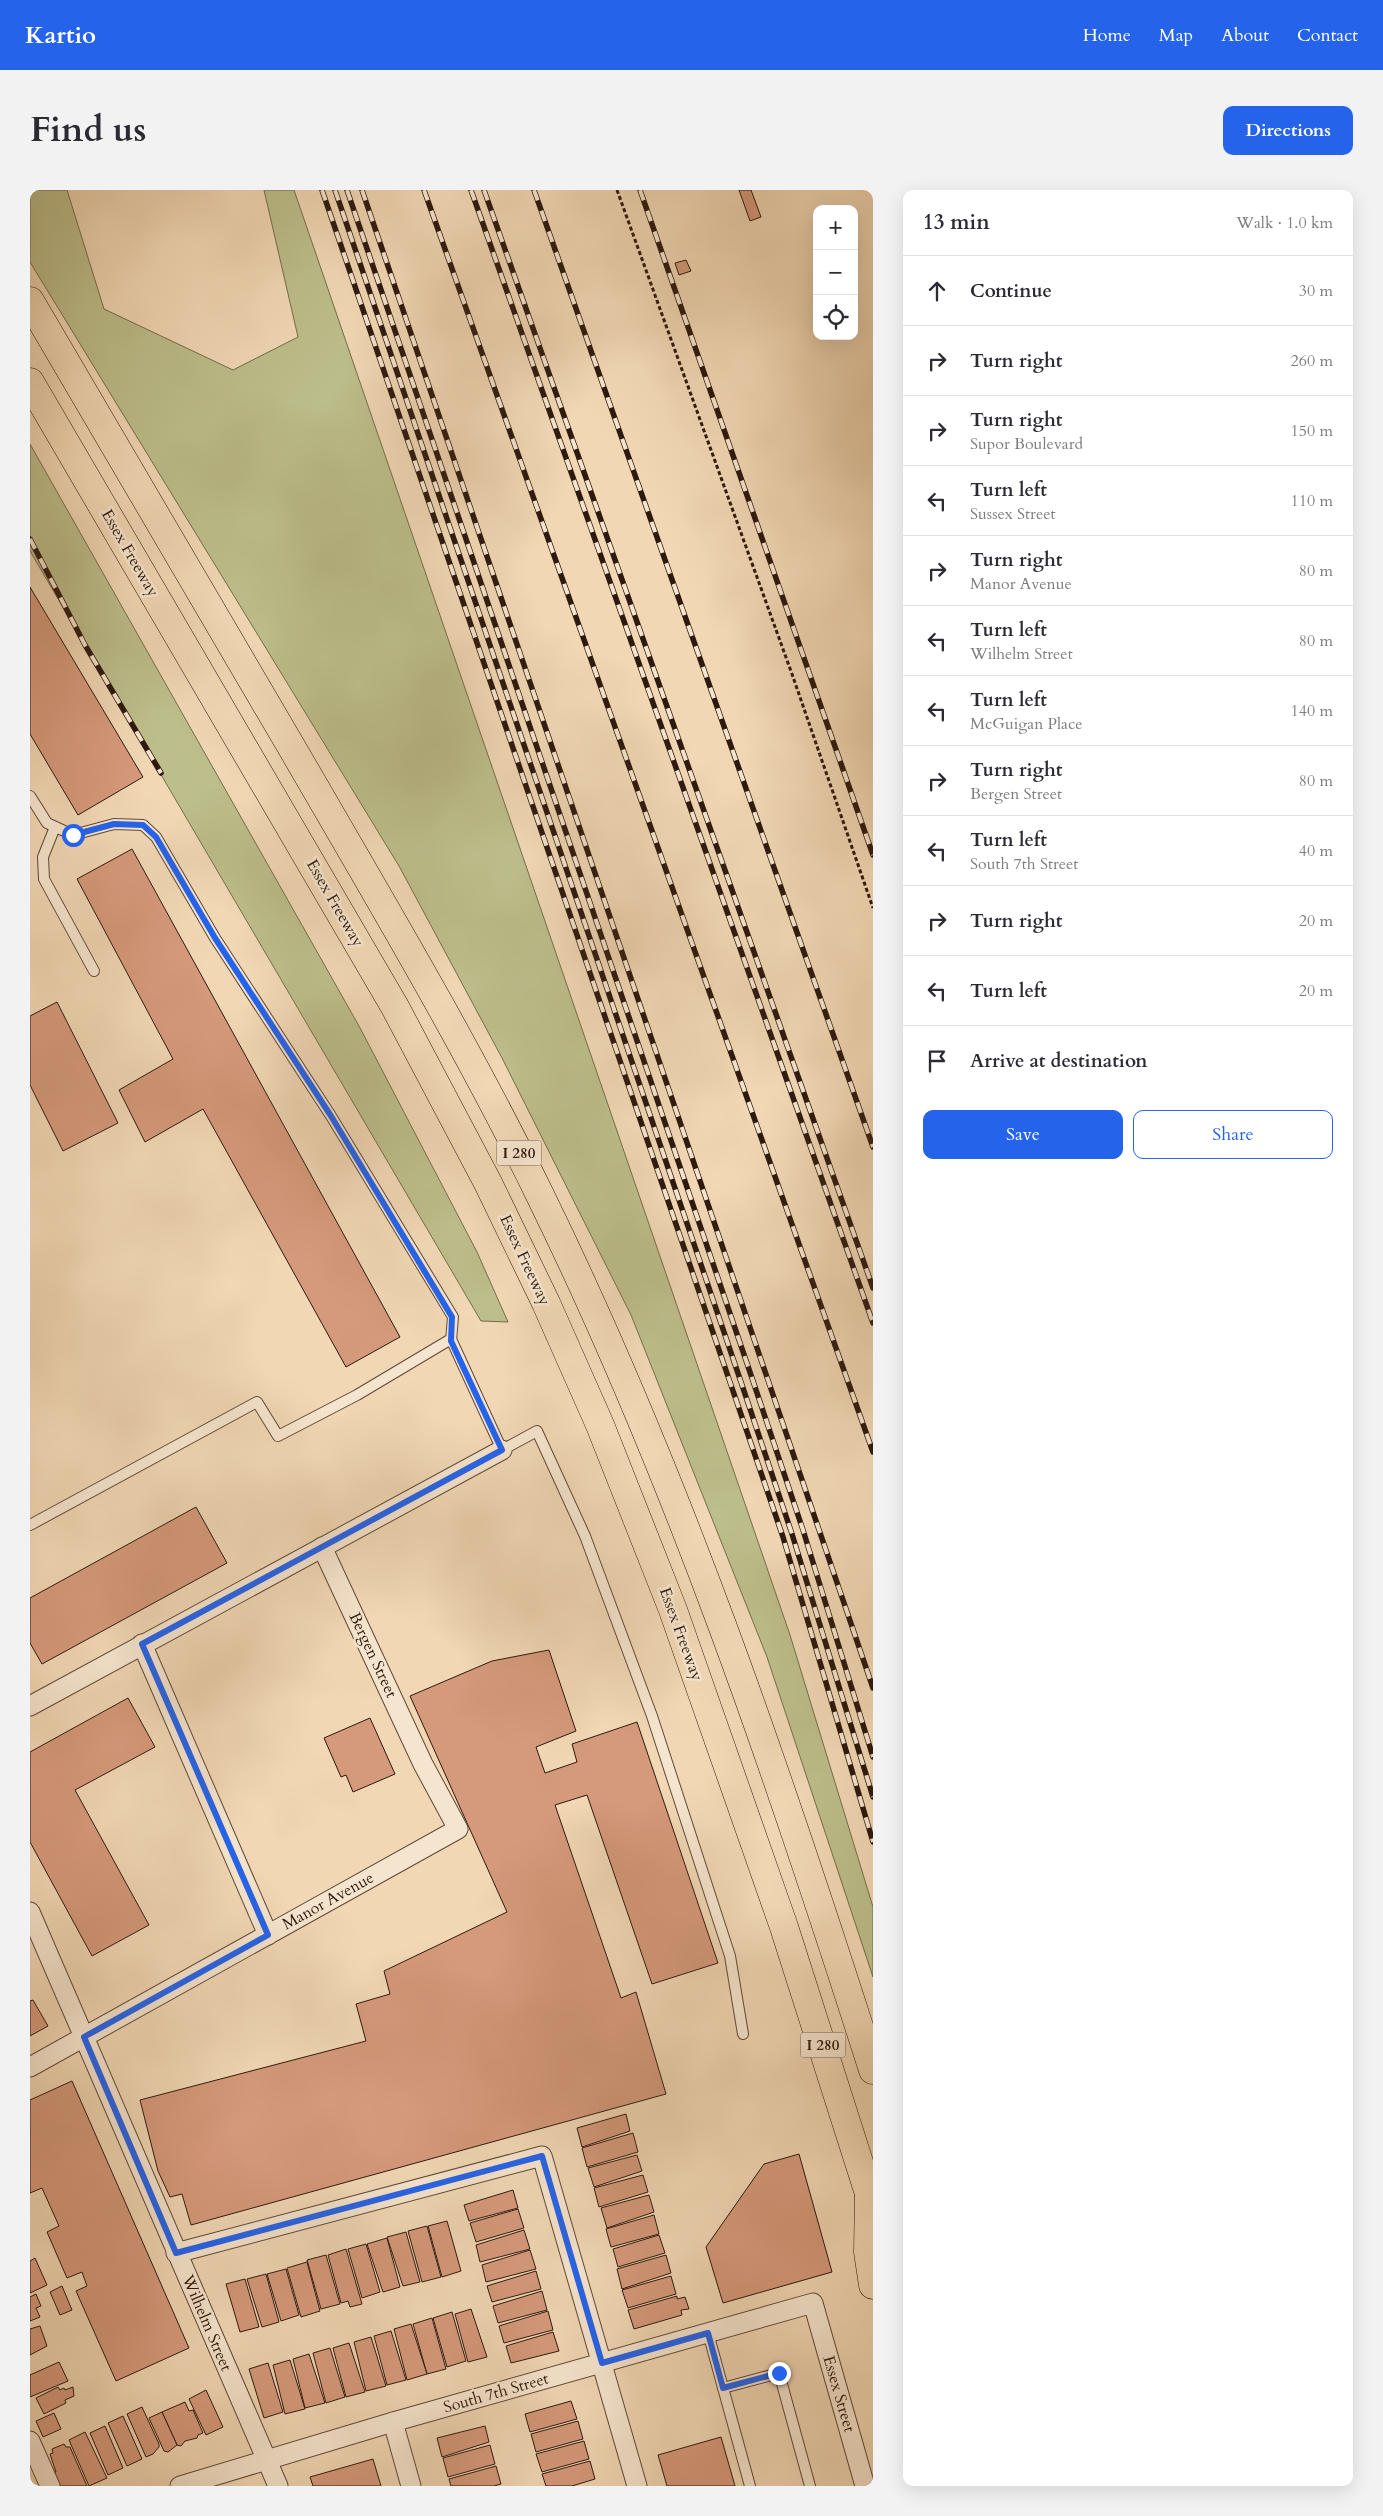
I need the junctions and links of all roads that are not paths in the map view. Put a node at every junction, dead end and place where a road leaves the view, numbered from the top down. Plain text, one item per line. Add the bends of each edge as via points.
1 (30, 300) edge
2 (30, 382) edge
3 (30, 796) edge
4 (56, 827) junction
5 (94, 971) dead end
6 (451, 1341) junction
7 (502, 1450) junction
8 (30, 1525) edge
9 (322, 1547) junction
10 (142, 1644) junction
11 (30, 1706) edge
12 (423, 1764) joint
13 (30, 1912) edge
14 (268, 1935) junction
15 (743, 2034) dead end
16 (84, 2037) junction
17 (30, 2067) edge
18 (873, 2070) edge
19 (871, 2199) edge
20 (176, 2253) junction
21 (873, 2285) edge
22 (814, 2303) joint
23 (708, 2333) junction
24 (602, 2363) junction
25 (723, 2388) junction
26 (393, 2422) junction
27 (30, 2440) edge
28 (266, 2459) junction
29 (50, 2486) edge
30 (180, 2486) edge
31 (278, 2486) edge
32 (411, 2486) edge
33 (637, 2486) edge
34 (750, 2486) edge
35 (810, 2486) edge
36 (865, 2486) edge

1 - 18 highway, I 280 via 417,963 544,1203 624,1377 698,1560 769,1758
2 - 19 highway, Essex Freeway / I 280 via 399,1015 484,1174 546,1303 600,1425 673,1610 782,1919
3 - 4 lane via 47,823
4 - 5 lane via 44,857 44,879
4 - 6 lane via 73,835 114,824 143,825 156,837 215,938 331,1116 452,1317
6 - 7 lane
6 - 8 lane via 358,1395 278,1436 257,1402
7 - 9 street
7 - 15 lane via 537,1431 585,1536 652,1716 730,1956
9 - 10 street
9 - 12 street, Bergen Street
10 - 11 street
10 - 14 street
12 - 14 street, Manor Avenue via 458,1828
13 - 16 street, Wilhelm Street
14 - 16 street, Manor Avenue
16 - 17 street, Manor Avenue
16 - 20 street, Wilhelm Street
19 - 21 highway, Essex Freeway via 868,2252
20 - 24 street via 542,2156
20 - 28 street, Wilhelm Street
22 - 23 street, South 7th Street
22 - 36 street, Essex Street
23 - 24 street, South 7th Street
23 - 25 lane
24 - 26 street, South 7th Street
24 - 33 street
25 - 34 lane
25 - 35 lane via 779,2373
26 - 28 street, South 7th Street
26 - 32 street
27 - 29 street
28 - 30 street, South 7th Street
28 - 31 street, Wilhelm Street

